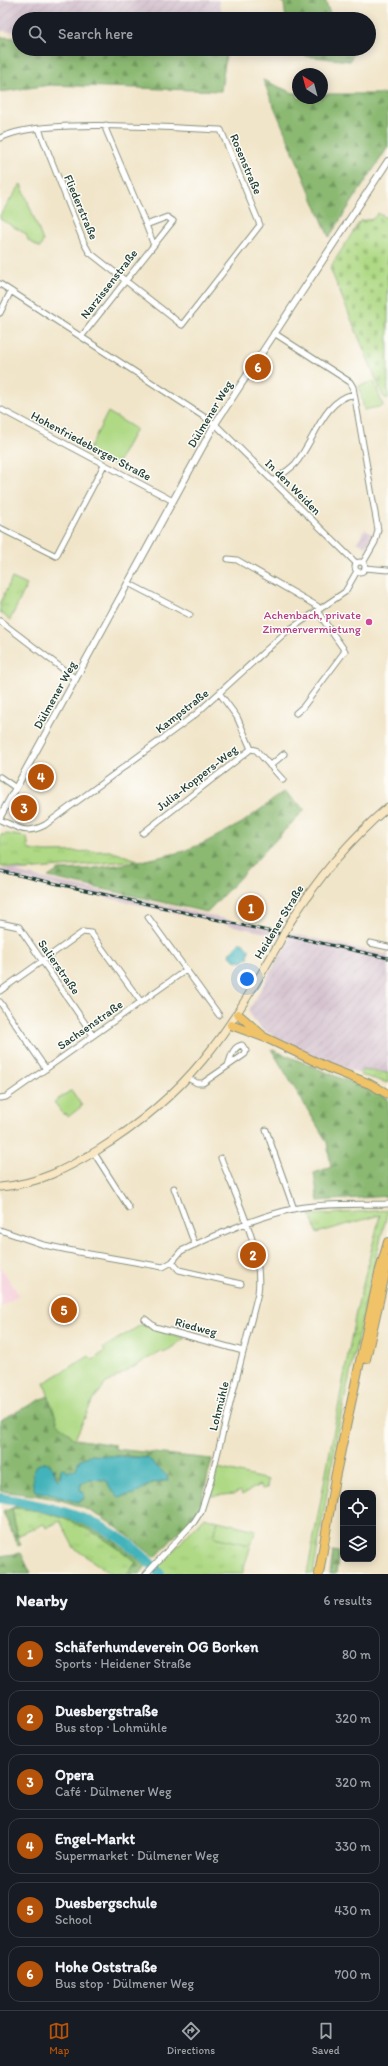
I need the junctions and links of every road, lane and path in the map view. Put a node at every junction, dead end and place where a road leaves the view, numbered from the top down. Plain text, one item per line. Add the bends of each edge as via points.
1 (106, 125) junction
2 (39, 129) junction
3 (0, 138) edge
4 (388, 161) edge
5 (146, 225) junction
6 (154, 243) junction
7 (124, 280) junction
8 (0, 284) edge
9 (11, 291) junction
10 (0, 313) edge
11 (274, 333) junction
12 (81, 337) junction
13 (354, 394) junction
14 (0, 409) edge
15 (215, 424) junction
16 (104, 465) junction
17 (273, 481) junction
18 (173, 501) junction
19 (0, 528) edge
20 (228, 559) dead end
21 (356, 564) junction
22 (364, 565) junction
23 (388, 570) edge
24 (357, 571) junction
25 (128, 583) junction
26 (319, 610) junction
27 (190, 615) dead end
28 (0, 620) edge
29 (76, 679) junction
30 (220, 694) junction
31 (296, 713) dead end
32 (251, 749) junction
33 (284, 754) dead end
34 (270, 766) junction
35 (0, 777) edge
36 (283, 780) dead end
37 (16, 788) junction
38 (388, 807) edge
39 (0, 819) edge
40 (143, 833) dead end
41 (148, 918) dead end
42 (0, 923) edge
43 (370, 943) dead end
44 (388, 947) edge
45 (42, 961) junction
46 (186, 970) junction
47 (0, 991) edge
48 (0, 1002) edge
49 (141, 1002) junction
50 (238, 1014) junction
51 (219, 1015) dead end
52 (231, 1025) junction
53 (93, 1034) junction
54 (266, 1038) junction
55 (228, 1066) dead end
56 (46, 1069) junction
57 (188, 1078) junction
58 (370, 1084) junction
59 (388, 1087) edge
60 (388, 1094) edge
61 (0, 1098) edge
62 (266, 1130) dead end
63 (94, 1153) junction
64 (220, 1158) dead end
65 (0, 1187) edge
66 (174, 1188) dead end
67 (388, 1204) edge
68 (129, 1208) dead end
69 (294, 1209) junction
70 (246, 1224) junction
71 (0, 1230) edge
72 (388, 1242) edge
73 (195, 1245) junction
74 (388, 1261) edge
75 (172, 1262) junction
76 (241, 1284) dead end
77 (144, 1319) dead end
78 (243, 1351) junction
79 (147, 1572) edge
80 (319, 1574) edge
81 (324, 1574) edge

1 - 2 street, Rosenstraße
1 - 5 street, Narzissenstraße
1 - 7 street, Rosenstraße via 221,130 260,225 182,325
2 - 3 street, Rosenstraße
2 - 7 street, Fliederstraße via 89,252
4 - 11 street, Dülmener Weg
5 - 6 street, Narzissenstraße
5 - 6 street, Narzissenstraße via 167,217 173,221
6 - 7 street, Narzissenstraße
7 - 12 street, Narzissenstraße
8 - 9 street, In den Weiden
9 - 10 street
9 - 12 street, In den Weiden
11 - 13 street via 350,382
11 - 15 street, Dülmener Weg
12 - 15 street, In den Weiden
13 - 17 street via 333,405 295,464
13 - 22 street via 378,530
14 - 16 street, Hohenfriedeberger Straße
15 - 17 street, In den Weiden
15 - 18 street, Dülmener Weg
16 - 18 street, Hohenfriedeberger Straße
16 - 19 street via 56,556
17 - 21 street, In den Weiden
18 - 25 street, Dülmener Weg
20 - 26 street via 237,560 318,606
21 - 22 street
21 - 24 street
22 - 23 street via 374,570
22 - 24 street via 362,571
24 - 26 street, Kampstraße via 345,592
25 - 27 street
25 - 29 street, Dülmener Weg
26 - 30 street, Kampstraße via 286,632
26 - 31 street via 345,651
28 - 29 street
29 - 37 street, Dülmener Weg
30 - 32 street, Julia-Koppers-Weg via 237,717
30 - 39 street, Kampstraße via 45,825 27,831
32 - 34 street via 256,750
32 - 40 street, Julia-Koppers-Weg
33 - 34 street
34 - 36 street
35 - 37 street
37 - 39 street, Dülmener Weg
38 - 50 main road, Heidener Straße, bridge via 357,835 312,889
41 - 46 street
42 - 45 street, Salierstraße via 19,928
43 - 44 street
45 - 47 street
45 - 49 street via 83,932 91,933
45 - 53 street, Salierstraße
46 - 49 street, Sachsenstraße
46 - 51 street
48 - 56 street
49 - 53 street, Sachsenstraße
50 - 52 main road, Heidener Straße
50 - 54 highway
52 - 54 highway
52 - 57 main road, Heidener Straße
53 - 56 street, Sachsenstraße
54 - 58 highway via 322,1065
55 - 57 street via 203,1083
56 - 61 street, Sachsenstraße via 6,1097
57 - 63 main road, Heidener Straße via 151,1113
58 - 59 highway
58 - 60 highway
62 - 69 street
63 - 65 main road, Heidener Straße via 48,1178
63 - 68 street
64 - 70 street, Lohmühle
66 - 73 street
67 - 69 street
69 - 70 street
70 - 73 street
70 - 78 street, Lohmühle via 255,1250 260,1278
71 - 75 street via 78,1252 160,1267
72 - 80 highway via 335,1478
73 - 75 street via 179,1252
74 - 81 highway via 340,1477
75 - 76 street via 179,1270
77 - 78 street, Riedweg via 155,1326
78 - 79 street, Lohmühle via 201,1511 194,1522

